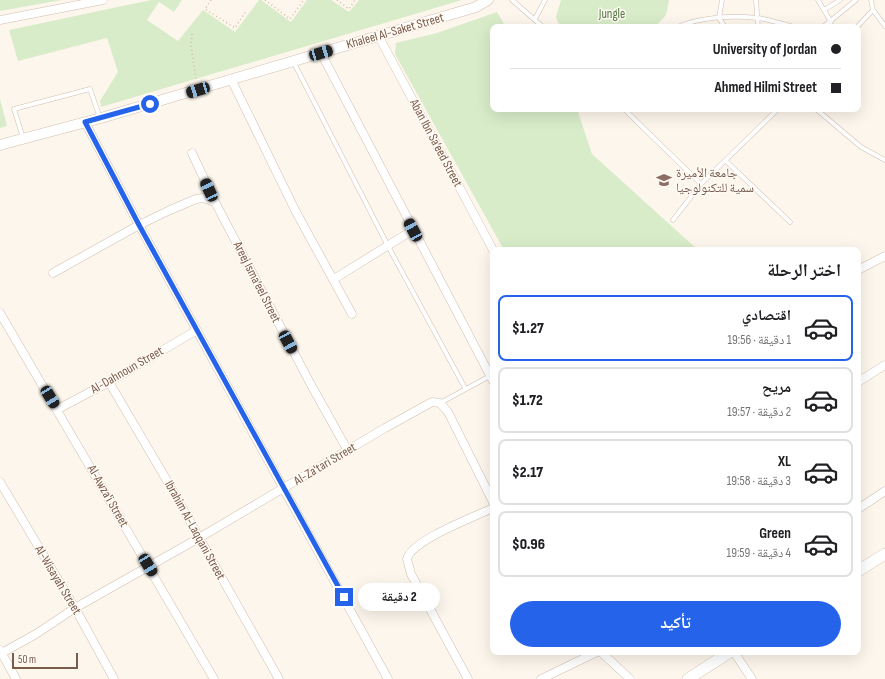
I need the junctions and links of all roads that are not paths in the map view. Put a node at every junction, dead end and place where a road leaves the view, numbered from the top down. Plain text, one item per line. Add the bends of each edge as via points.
1 (103, 0) edge
2 (488, 0) edge
3 (512, 0) edge
4 (545, 0) edge
5 (722, 0) edge
6 (756, 0) edge
7 (818, 0) edge
8 (840, 0) edge
9 (856, 0) edge
10 (871, 0) edge
11 (824, 10) junction
12 (873, 10) junction
13 (535, 18) junction
14 (719, 18) junction
15 (758, 18) junction
16 (0, 20) edge
17 (831, 22) junction
18 (540, 24) edge
19 (685, 24) edge
20 (723, 24) edge
21 (758, 24) edge
22 (782, 24) edge
23 (828, 24) edge
24 (860, 24) edge
25 (885, 26) edge
26 (379, 37) junction
27 (321, 53) junction
28 (293, 61) junction
29 (231, 79) junction
30 (627, 112) edge
31 (775, 112) edge
32 (820, 112) edge
33 (101, 118) junction
34 (85, 122) junction
35 (23, 138) junction
36 (0, 145) edge
37 (192, 153) dead end
38 (885, 160) edge
39 (726, 161) junction
40 (701, 184) junction
41 (215, 202) junction
42 (673, 220) dead end
43 (790, 222) dead end
44 (139, 225) junction
45 (413, 230) junction
46 (388, 246) junction
47 (492, 247) edge
48 (885, 256) edge
49 (861, 268) edge
50 (53, 273) dead end
51 (334, 279) junction
52 (0, 313) edge
53 (352, 314) dead end
54 (197, 330) junction
55 (885, 365) edge
56 (490, 375) edge
57 (490, 380) edge
58 (861, 380) edge
59 (109, 382) junction
60 (465, 388) junction
61 (440, 403) junction
62 (58, 409) junction
63 (348, 450) junction
64 (0, 482) edge
65 (284, 488) junction
66 (885, 491) edge
67 (3, 494) edge
68 (490, 496) edge
69 (861, 506) edge
70 (490, 509) edge
71 (199, 538) junction
72 (885, 554) edge
73 (148, 565) junction
74 (861, 567) edge
75 (75, 608) junction
76 (1, 652) edge
77 (591, 655) edge
78 (604, 655) edge
79 (725, 655) edge
80 (736, 655) edge
81 (16, 679) edge
82 (114, 679) edge
83 (214, 679) edge
84 (279, 679) edge
85 (388, 679) edge
86 (468, 679) edge
87 (541, 679) edge
88 (630, 679) edge
89 (688, 679) edge
90 (752, 679) edge

1 - 16 street
2 - 26 street, Khaleel Al-Saket Street via 476,7
3 - 13 lane
4 - 13 lane
5 - 14 lane
6 - 15 lane
7 - 11 lane
8 - 11 lane
9 - 17 lane
10 - 12 lane
11 - 17 lane
12 - 24 lane
12 - 25 lane
13 - 18 lane
14 - 15 lane
14 - 19 lane
14 - 20 lane
15 - 21 lane
15 - 22 lane
17 - 23 lane
26 - 27 street, Khaleel Al-Saket Street
26 - 47 street, Aban Ibn Sa’eed Street
27 - 28 street, Khaleel Al-Saket Street
27 - 45 street
28 - 29 street, Khaleel Al-Saket Street
28 - 46 lane
29 - 33 street, Khaleel Al-Saket Street
29 - 51 street via 296,212
30 - 40 lane
31 - 39 lane
32 - 38 lane via 861,147
33 - 34 street, Khaleel Al-Saket Street
33 - 35 lane via 90,90 14,109
34 - 35 street, Khaleel Al-Saket Street
34 - 44 street
35 - 36 street, Khaleel Al-Saket Street
37 - 41 street, Areej Isma’eel Street
39 - 40 lane
39 - 43 lane
40 - 42 lane
41 - 44 street via 203,198 196,199
41 - 63 street, Areej Isma’eel Street via 313,389
44 - 50 street
44 - 54 street
45 - 46 street
45 - 56 street
46 - 51 street
46 - 60 lane
48 - 49 street
51 - 53 street
52 - 62 street, Al-Awza'i Street
54 - 59 street, Al-Dahnoun Street
54 - 65 street
55 - 58 street
57 - 60 lane, Al-Za'tari Street
59 - 62 street, Al-Dahnoun Street
59 - 71 street, Ibrahim Al-Laqqani Street
60 - 61 lane, Al-Za'tari Street
61 - 63 street, Al-Za'tari Street via 432,402 422,407
61 - 68 street via 456,425
62 - 73 street, Al-Awza'i Street
63 - 65 street, Al-Za'tari Street
64 - 67 street, Al-Wisayah Street
65 - 71 street, Al-Za'tari Street
65 - 85 street
66 - 69 street
67 - 75 street, Al-Wisayah Street
70 - 86 street via 423,541 411,550 407,559 411,574
71 - 73 street, Al-Za'tari Street
71 - 84 street, Ibrahim Al-Laqqani Street
72 - 74 main road
73 - 75 street, Al-Za'tari Street
73 - 83 street, Al-Awza'i Street
75 - 76 street, Al-Za'tari Street
75 - 82 street, Al-Wisayah Street
76 - 81 street
77 - 87 street
78 - 88 street
79 - 89 main road
80 - 90 street

